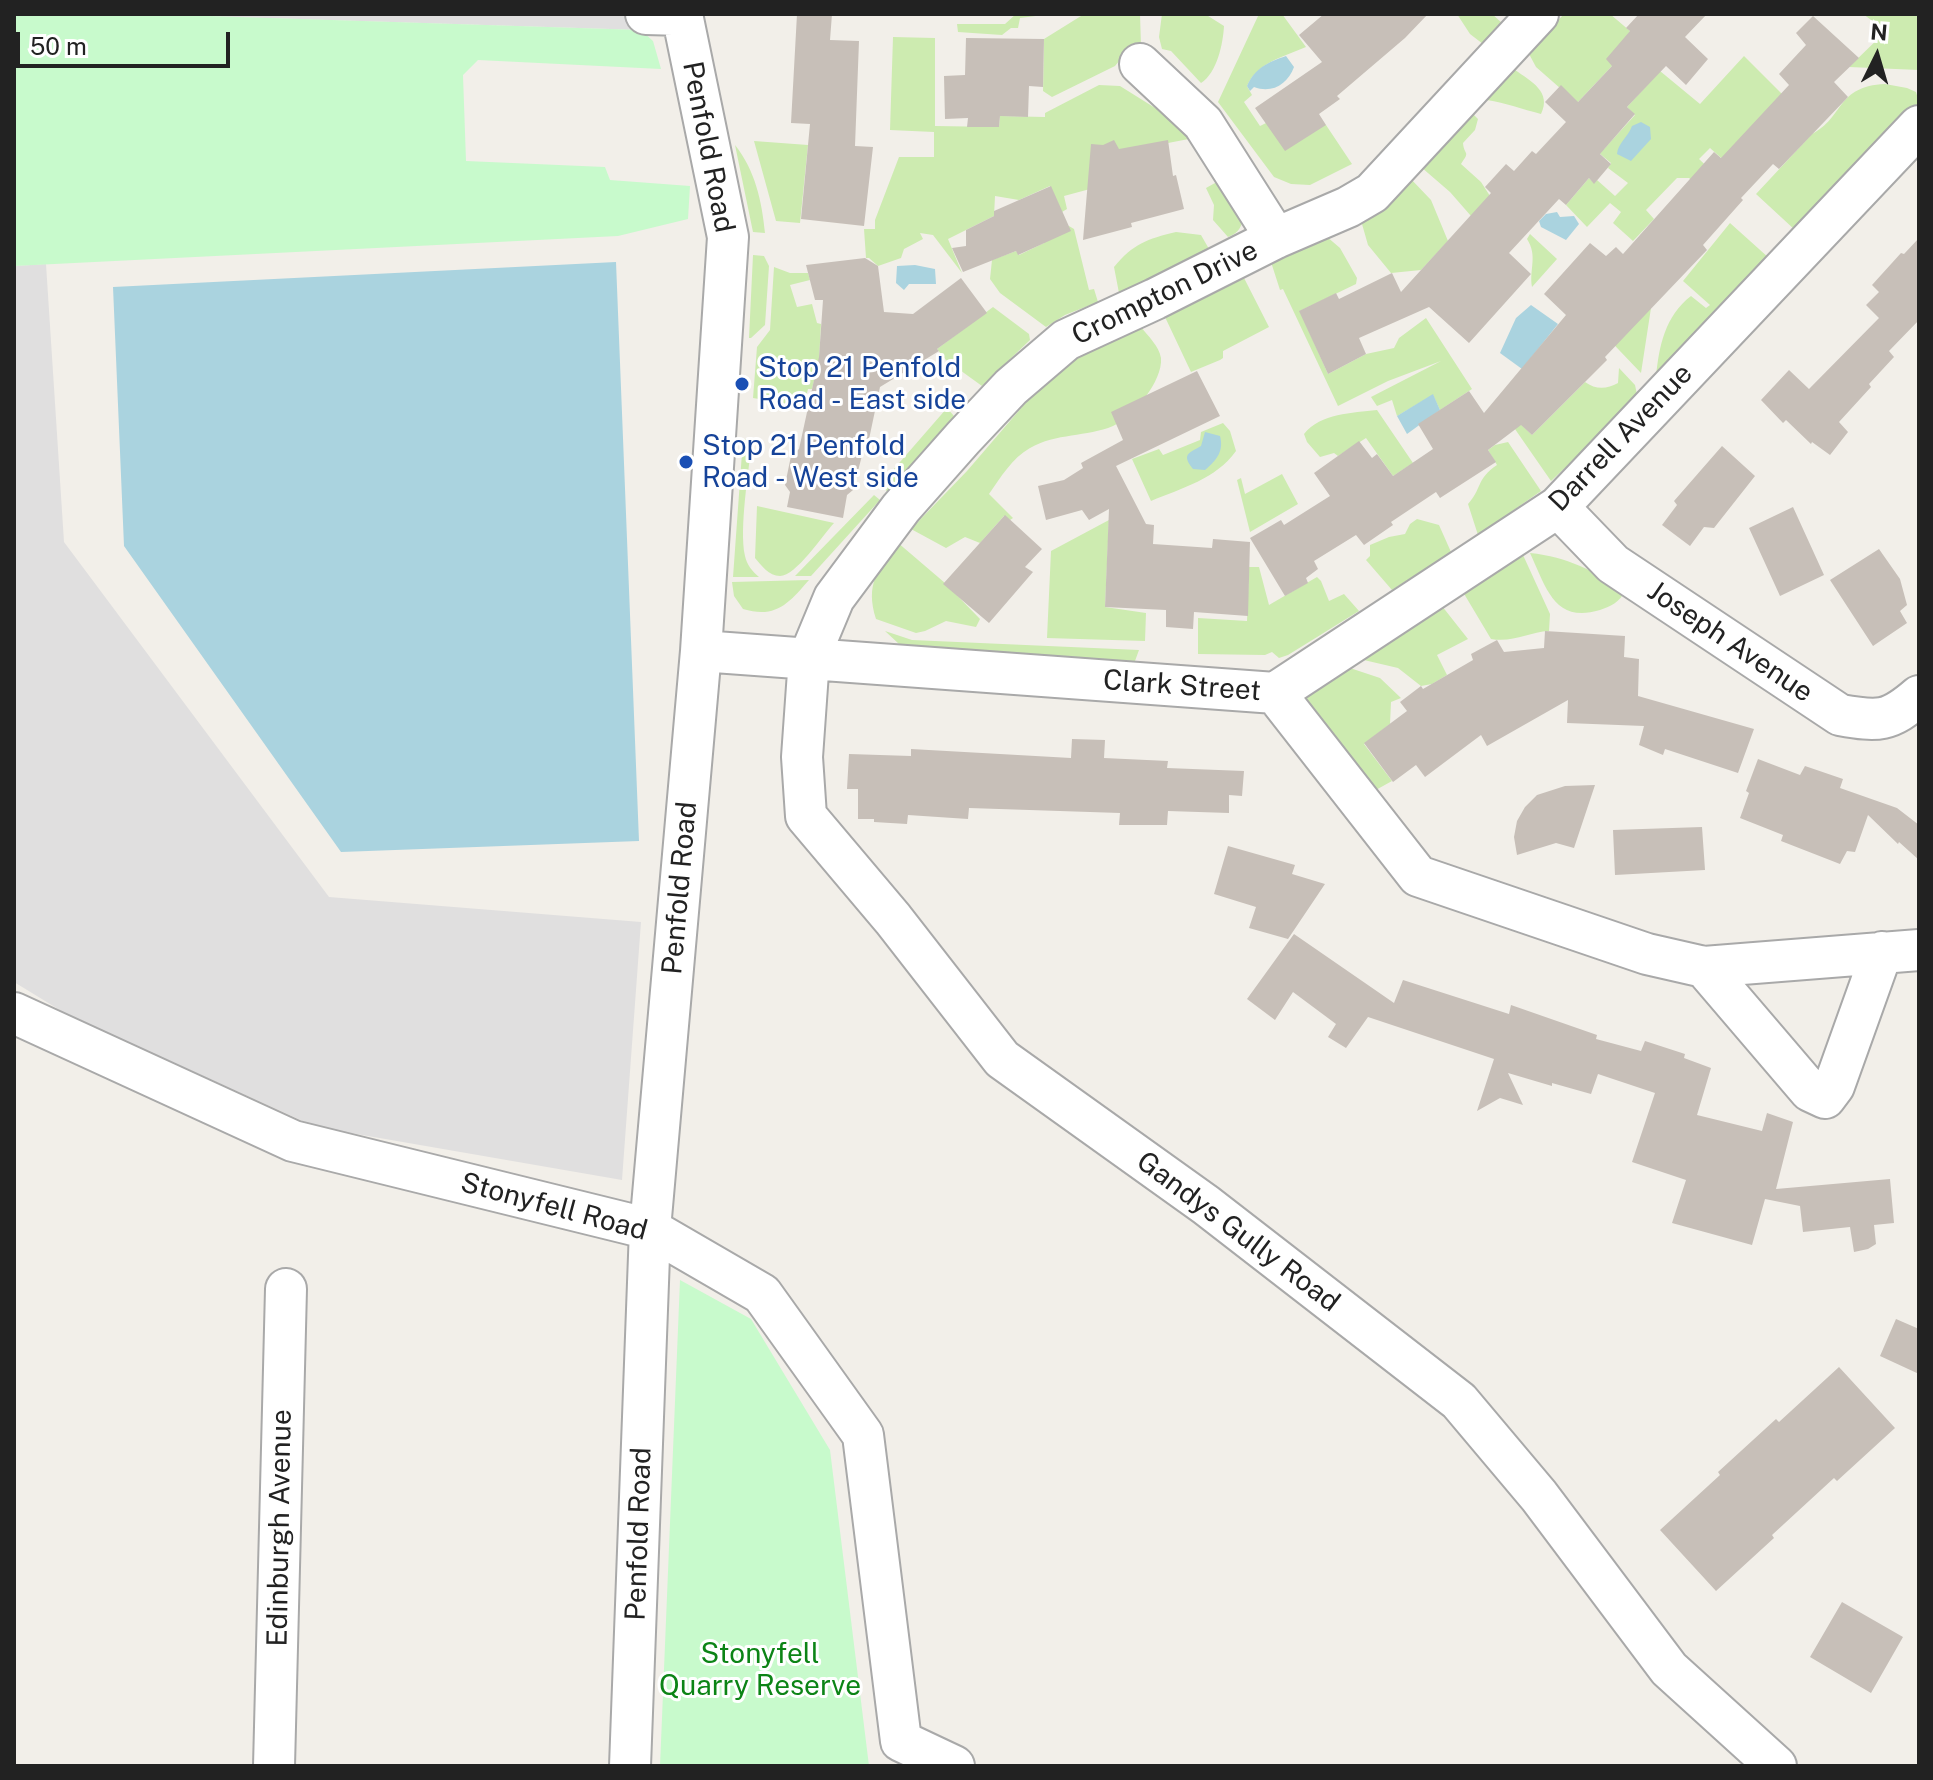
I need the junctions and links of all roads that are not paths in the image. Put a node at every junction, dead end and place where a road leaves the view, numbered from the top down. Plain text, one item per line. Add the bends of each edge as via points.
1 (646, 14) edge
2 (682, 14) edge
3 (1538, 14) edge
4 (1140, 64) dead end
5 (1919, 126) edge
6 (1276, 238) junction
7 (1558, 507) junction
8 (701, 651) junction
9 (809, 658) junction
10 (1275, 693) junction
11 (1919, 696) edge
12 (1900, 951) edge
13 (1704, 967) junction
14 (14, 1013) edge
15 (650, 1229) junction
16 (286, 1289) dead end
17 (901, 1753) edge
18 (274, 1766) edge
19 (630, 1766) edge
20 (954, 1766) edge
21 (1776, 1766) edge

1 - 2 street
2 - 8 street, Penfold Road via 728,237
3 - 6 street, Crompton Drive via 1372,193
4 - 6 street via 1203,123
5 - 7 street, Darrell Avenue
6 - 9 street, Crompton Drive via 1066,340 1011,387 901,508 840,589
7 - 10 street, Darrell Avenue
7 - 11 street, Joseph Avenue via 1613,564 1840,715 1868,720 1897,715
8 - 9 street, Clark Street
8 - 15 street, Penfold Road
9 - 10 street, Clark Street
9 - 21 street, Gandys Gully Road via 802,757 806,816 1002,1059 1206,1205 1459,1401 1539,1496 1669,1669
10 - 13 street, Clark Street via 1418,876 1647,954
12 - 13 street, Clark Street
12 - 13 street, Clark Street via 1825,1098 1810,1091
14 - 15 street, Stonyfell Road via 293,1141
15 - 17 street, Stonyfell Road via 762,1294 863,1435
15 - 19 street, Penfold Road
16 - 18 street, Edinburgh Avenue
17 - 20 street, Stonyfell Road

